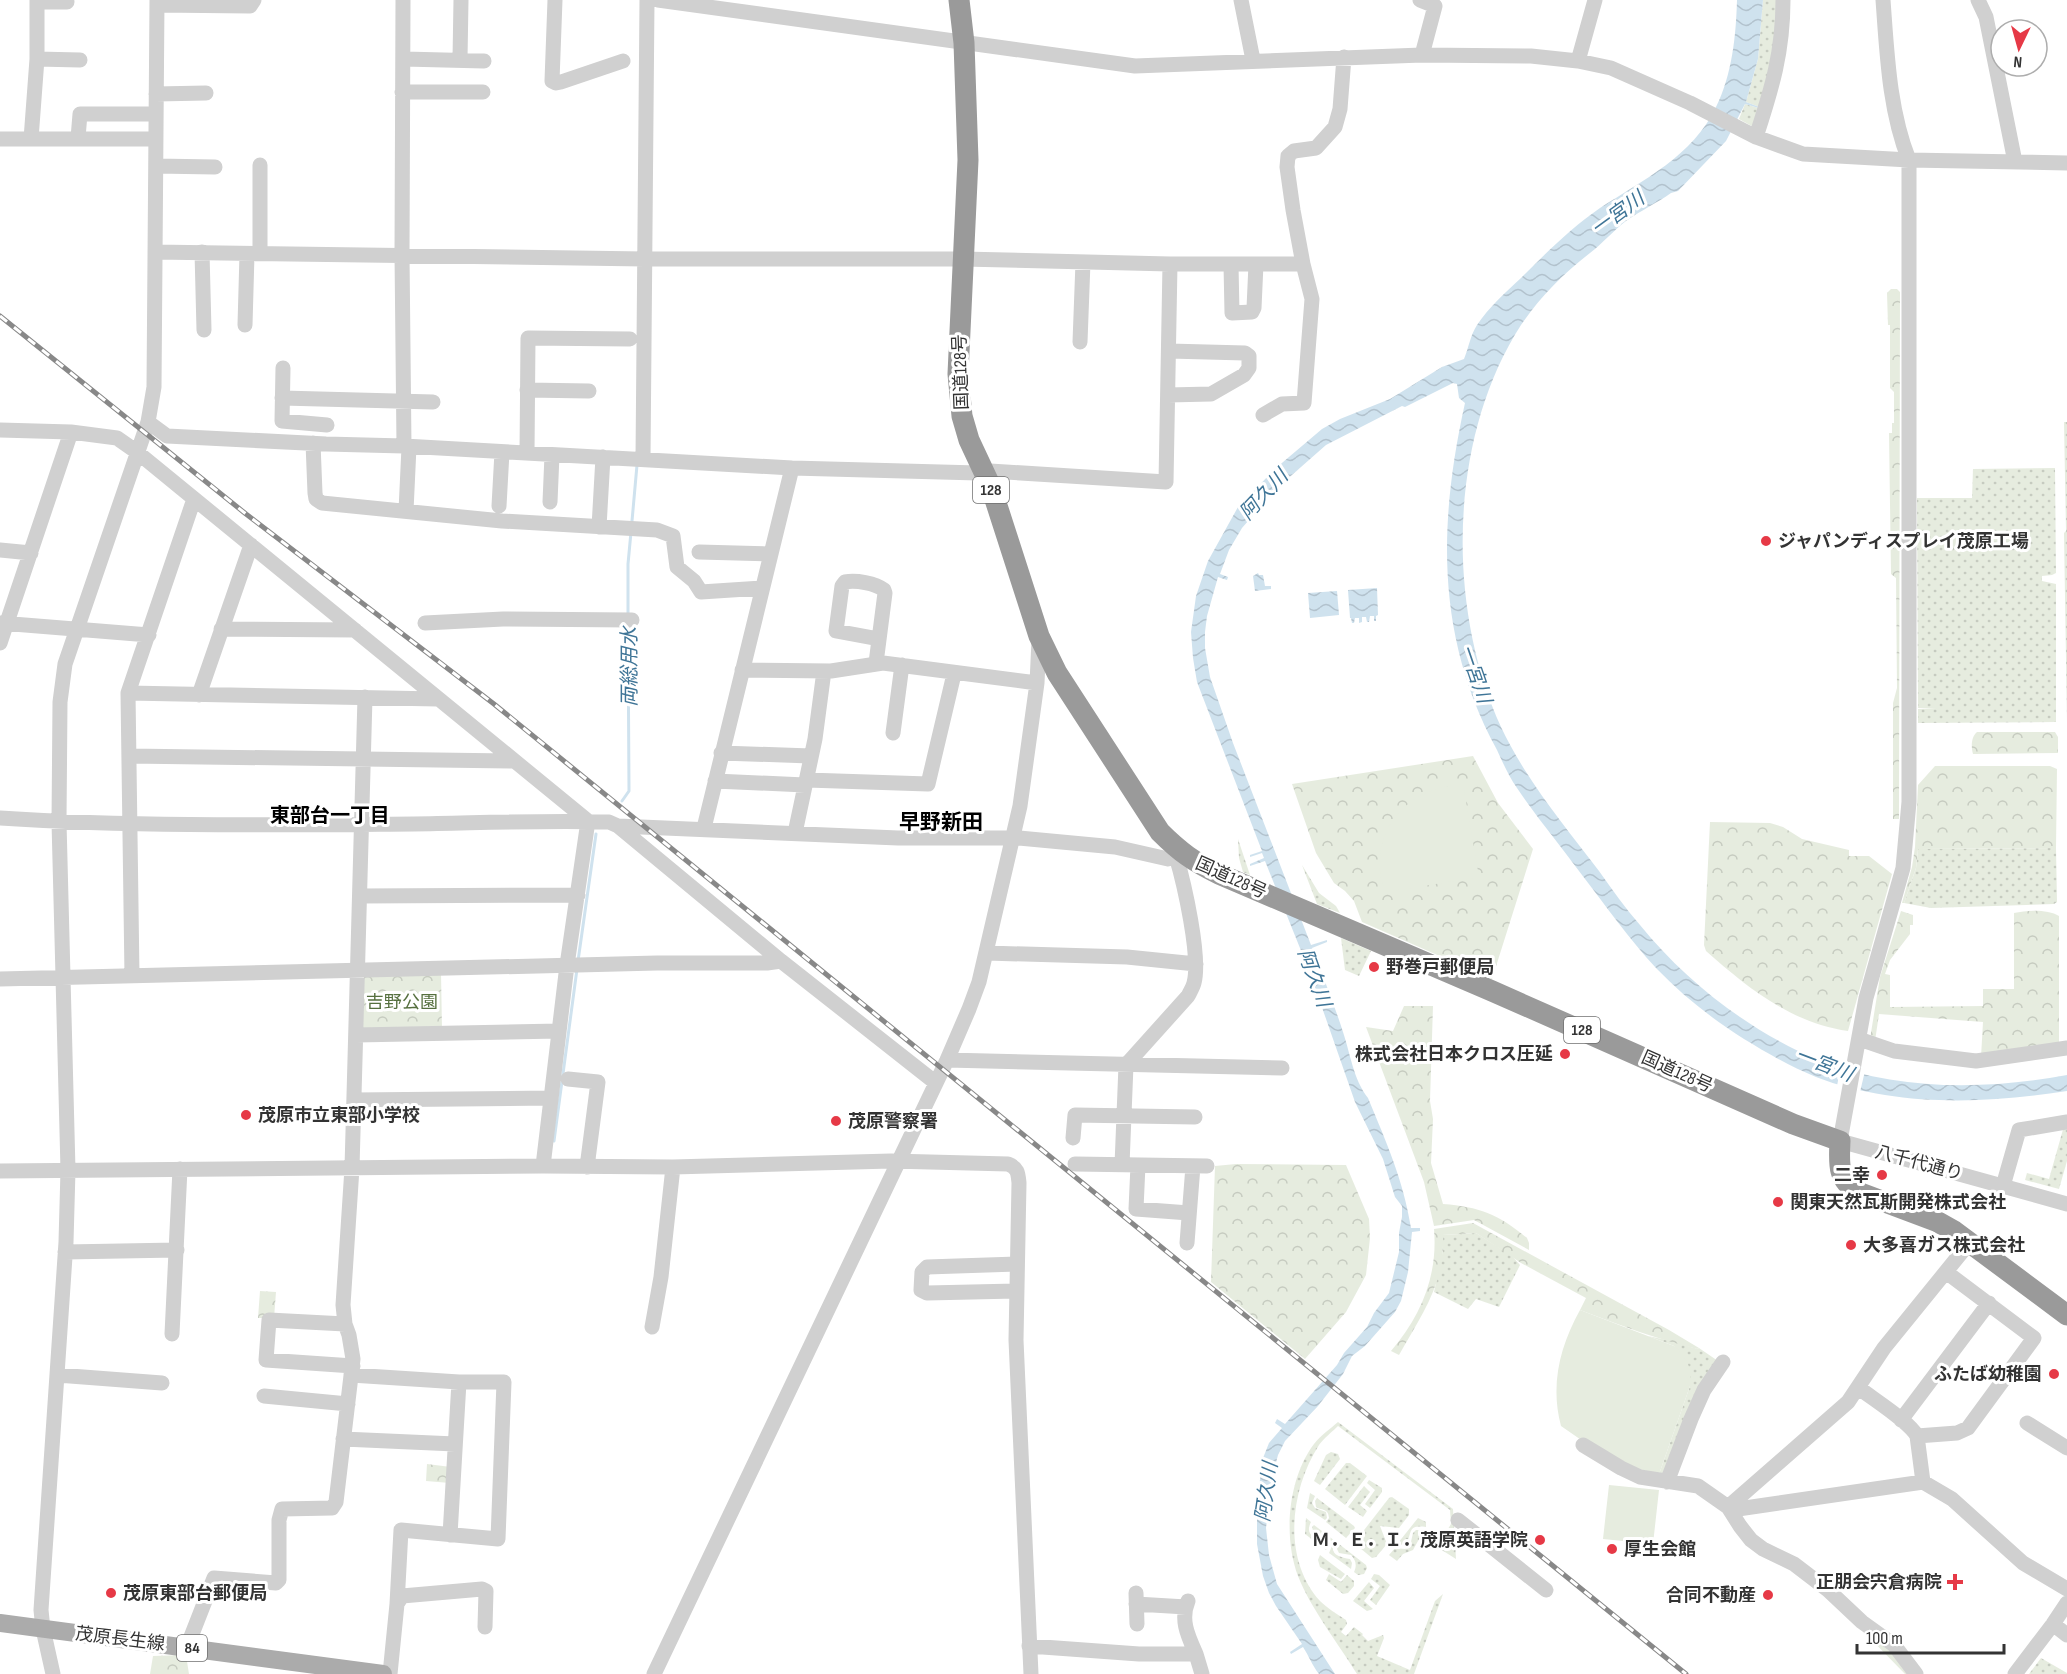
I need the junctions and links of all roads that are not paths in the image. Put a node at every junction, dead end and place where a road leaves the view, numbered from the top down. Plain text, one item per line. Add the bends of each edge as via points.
1 (254, 0) edge
2 (403, 0) edge
3 (461, 0) edge
4 (555, 0) edge
5 (647, 0) edge
6 (658, 0) edge
7 (959, 0) edge
8 (1241, 0) edge
9 (1420, 0) edge
10 (1595, 0) edge
11 (1783, 0) edge
12 (1882, 0) edge
13 (1978, 0) edge
14 (37, 1) edge
15 (157, 2) edge
16 (67, 3) dead end
17 (964, 43) junction
18 (1422, 55) junction
19 (1344, 57) junction
20 (404, 58) junction
21 (37, 59) junction
22 (460, 59) junction
23 (80, 60) dead end
24 (1253, 60) junction
25 (484, 61) dead end
26 (623, 61) dead end
27 (1578, 61) junction
28 (402, 92) junction
29 (483, 92) dead end
30 (206, 93) dead end
31 (156, 94) junction
32 (156, 114) junction
33 (1755, 136) junction
34 (78, 138) junction
35 (0, 139) edge
36 (31, 139) junction
37 (156, 139) junction
38 (1909, 160) junction
39 (2015, 162) junction
40 (2067, 163) edge
41 (260, 165) dead end
42 (156, 166) junction
43 (215, 166) dead end
44 (155, 252) junction
45 (202, 252) junction
46 (254, 254) junction
47 (402, 254) junction
48 (645, 259) junction
49 (962, 259) junction
50 (1083, 262) junction
51 (1170, 264) junction
52 (1256, 264) junction
53 (1303, 264) junction
54 (1231, 265) junction
55 (245, 325) dead end
56 (204, 330) dead end
57 (630, 339) dead end
58 (1080, 342) dead end
59 (1169, 351) junction
60 (283, 368) dead end
61 (527, 390) junction
62 (589, 392) dead end
63 (1168, 395) junction
64 (282, 398) junction
65 (328, 399) junction
66 (403, 401) junction
67 (433, 402) dead end
68 (1263, 415) dead end
69 (148, 422) junction
70 (327, 425) junction
71 (0, 430) edge
72 (71, 432) junction
73 (320, 444) junction
74 (407, 446) junction
75 (137, 452) junction
76 (502, 452) junction
77 (527, 453) junction
78 (552, 455) junction
79 (603, 457) junction
80 (643, 459) junction
81 (792, 468) junction
82 (984, 472) junction
83 (194, 499) junction
84 (550, 502) dead end
85 (499, 506) dead end
86 (406, 511) junction
87 (598, 526) junction
88 (251, 544) junction
89 (0, 550) edge
90 (699, 552) dead end
91 (31, 553) junction
92 (771, 554) junction
93 (762, 588) junction
94 (629, 620) dead end
95 (3, 623) edge
96 (425, 623) dead end
97 (75, 629) junction
98 (221, 629) junction
99 (355, 630) junction
100 (149, 635) junction
101 (1040, 636) junction
102 (879, 639) dead end
103 (0, 643) edge
104 (876, 663) junction
105 (902, 665) junction
106 (742, 670) junction
107 (824, 671) junction
108 (954, 674) junction
109 (1036, 683) junction
110 (128, 693) junction
111 (199, 694) junction
112 (365, 697) junction
113 (438, 699) junction
114 (893, 733) dead end
115 (721, 753) junction
116 (129, 756) junction
117 (811, 756) junction
118 (364, 759) junction
119 (514, 761) junction
120 (715, 781) junction
121 (806, 782) junction
122 (0, 818) edge
123 (588, 821) junction
124 (59, 822) junction
125 (131, 823) junction
126 (362, 824) junction
127 (618, 826) junction
128 (704, 828) junction
129 (795, 833) junction
130 (1013, 838) junction
131 (1179, 855) junction
132 (578, 895) junction
133 (360, 896) junction
134 (987, 953) junction
135 (781, 961) junction
136 (1196, 964) junction
137 (567, 965) junction
138 (357, 970) junction
139 (132, 976) junction
140 (63, 978) junction
141 (0, 979) edge
142 (559, 1031) junction
143 (356, 1035) junction
144 (1858, 1042) junction
145 (2067, 1048) edge
146 (947, 1060) junction
147 (1126, 1065) junction
148 (1282, 1068) dead end
149 (568, 1079) dead end
150 (936, 1083) junction
151 (550, 1098) junction
152 (354, 1100) junction
153 (1124, 1115) junction
154 (1195, 1117) dead end
155 (2067, 1122) edge
156 (1073, 1138) dead end
157 (1840, 1141) junction
158 (898, 1161) junction
159 (1075, 1164) dead end
160 (1122, 1165) junction
161 (1138, 1165) junction
162 (543, 1166) junction
163 (586, 1167) junction
164 (673, 1167) junction
165 (352, 1168) junction
166 (180, 1169) junction
167 (68, 1170) junction
168 (0, 1171) edge
169 (2003, 1186) junction
170 (2067, 1204) edge
171 (1189, 1213) junction
172 (1970, 1242) junction
173 (1187, 1243) dead end
174 (177, 1250) junction
175 (65, 1252) junction
176 (1017, 1264) junction
177 (1946, 1272) junction
178 (1016, 1291) junction
179 (1989, 1303) junction
180 (2067, 1315) edge
181 (345, 1324) junction
182 (652, 1327) dead end
183 (172, 1334) dead end
184 (1723, 1362) dead end
185 (352, 1370) junction
186 (57, 1375) junction
187 (459, 1382) junction
188 (162, 1383) dead end
189 (1859, 1388) junction
190 (264, 1396) dead end
191 (348, 1404) junction
192 (1901, 1420) junction
193 (2027, 1423) dead end
194 (1917, 1436) junction
195 (343, 1439) junction
196 (456, 1444) junction
197 (1583, 1445) dead end
198 (2067, 1448) edge
199 (1667, 1482) junction
200 (1923, 1482) junction
201 (1728, 1507) junction
202 (1458, 1520) dead end
203 (450, 1535) junction
204 (2067, 1589) edge
205 (1546, 1590) dead end
206 (2067, 1603) edge
207 (397, 1604) junction
208 (0, 1623) edge
209 (1137, 1624) dead end
210 (2053, 1624) junction
211 (485, 1627) dead end
212 (43, 1629) junction
213 (2067, 1635) edge
214 (1029, 1646) junction
215 (188, 1647) junction
216 (1196, 1654) junction
217 (53, 1674) edge
218 (380, 1674) edge
219 (654, 1674) edge
220 (1031, 1674) edge
221 (1202, 1674) edge
222 (1916, 1674) edge
223 (2015, 1674) edge

1 - 15 street via 250,6
2 - 20 street
3 - 22 street
4 - 26 street via 552,81 561,82
5 - 48 street
6 - 17 street
7 - 17 highway, 国道128号 / 128
8 - 24 street
9 - 18 street via 1435,6
10 - 27 street
11 - 33 street via 1783,33 1776,74
12 - 38 street via 1890,82
13 - 39 street via 1986,17
14 - 16 street
14 - 21 street
15 - 31 street
17 - 24 street via 1135,66
17 - 49 highway, 国道128号 / 128 via 968,160
18 - 19 street
18 - 27 street via 1498,54
19 - 24 street
19 - 53 street via 1335,127 1316,148 1294,151 1288,156
20 - 22 street
20 - 28 street
21 - 23 street
21 - 36 street
22 - 25 street
27 - 33 street via 1611,68
28 - 29 street
28 - 47 street
30 - 31 street
31 - 32 street
32 - 34 street via 80,114
32 - 37 street
33 - 38 street via 1803,154
34 - 36 street
34 - 37 street
35 - 36 street
37 - 42 street
38 - 39 street
38 - 144 street via 1907,837 1903,868 1866,998
39 - 40 street
41 - 46 street
42 - 43 street
42 - 44 street
44 - 45 street
44 - 69 street via 154,387
45 - 46 street
45 - 56 street
46 - 47 street
46 - 55 street
47 - 48 street
47 - 66 street
48 - 49 street
48 - 80 street
49 - 50 street
49 - 82 highway, 国道128号 / 128 via 959,395 969,440
50 - 51 street
50 - 58 street
51 - 54 street
51 - 59 street
52 - 53 street
52 - 54 street
52 - 54 street via 1254,308 1252,312 1232,313
53 - 68 street via 1312,299 1310,405 1282,404
57 - 61 street via 528,338
59 - 63 street
59 - 63 street via 1245,353 1249,356 1249,368 1211,394
60 - 64 street
61 - 62 street
61 - 77 street
63 - 82 street via 1166,482
64 - 65 street
64 - 70 street via 282,421
65 - 66 street
65 - 70 street
66 - 67 street
66 - 74 street
69 - 73 street via 167,436
69 - 75 street
70 - 73 street
71 - 72 street
72 - 75 street via 117,438
72 - 91 street
73 - 74 street
73 - 86 street via 316,499 322,503
74 - 76 street
74 - 86 street
75 - 83 street
75 - 97 street
76 - 77 street
76 - 85 street
77 - 78 street
78 - 79 street
78 - 84 street
79 - 80 street
79 - 87 street
80 - 81 street
81 - 82 street
81 - 92 street
82 - 101 highway, 国道128号 / 128
83 - 88 street
83 - 100 street
86 - 87 street
87 - 93 street via 657,530 673,536 677,567 701,592
88 - 98 street
88 - 99 street
89 - 91 street
90 - 92 street
91 - 95 street
92 - 93 street
93 - 106 street
94 - 96 street
95 - 97 street
95 - 103 street
97 - 100 street
97 - 124 street via 61,682
98 - 99 street
98 - 111 street
99 - 113 street
100 - 110 street
101 - 109 street
101 - 131 highway, 国道128号 / 128 via 1057,673
102 - 104 street
104 - 105 street
104 - 107 street
105 - 108 street
105 - 114 street
106 - 107 street
106 - 115 street
107 - 117 street
108 - 109 street
108 - 121 street via 928,784
109 - 130 street via 1024,785
110 - 111 street
110 - 116 street
111 - 112 street
112 - 113 street
112 - 118 street
113 - 119 street
115 - 117 street
115 - 120 street
116 - 118 street
116 - 125 street
117 - 121 street
118 - 119 street
118 - 126 street
119 - 123 street
120 - 121 street
120 - 128 street
121 - 129 street
122 - 124 street
123 - 126 street
123 - 127 street
123 - 132 street
124 - 125 street
124 - 140 street
125 - 126 street
125 - 139 street
126 - 133 street
127 - 128 street
127 - 135 street
128 - 129 street
129 - 130 street
130 - 131 street via 1115,847 1168,859
130 - 134 street
131 - 136 street
131 - 157 highway, 国道128号 / 128 via 1793,1124
132 - 133 street
132 - 137 street
133 - 138 street
134 - 136 street via 1127,957
134 - 146 street
135 - 137 street
135 - 150 street
136 - 147 street via 1188,996
137 - 138 street
137 - 142 street
138 - 139 street
138 - 143 street
139 - 140 street
140 - 141 street
140 - 167 street
142 - 143 street
142 - 151 street
143 - 152 street
144 - 145 street via 1894,1052 1976,1061
144 - 157 street
146 - 147 street
146 - 150 street
147 - 148 street
147 - 153 street
149 - 163 street via 598,1082
150 - 158 street
151 - 152 street
151 - 162 street
152 - 165 street
153 - 154 street
153 - 156 street via 1075,1115
153 - 160 street
155 - 169 street via 2019,1130
157 - 169 street, 八千代通り
157 - 172 highway via 1840,1169 1847,1185 1938,1222
158 - 164 street
158 - 176 street via 1014,1166 1018,1172
158 - 219 street
159 - 160 street
160 - 161 street
161 - 171 street via 1136,1209
161 - 171 street via 1200,1166
162 - 163 street
162 - 165 street
163 - 164 street
164 - 182 street
165 - 166 street
165 - 181 street
166 - 167 street
166 - 174 street
167 - 168 street
167 - 175 street
169 - 170 street, 八千代通り
171 - 173 street
172 - 177 street
172 - 180 highway
174 - 175 street
174 - 183 street
175 - 186 street
176 - 178 street
176 - 178 street via 927,1268 922,1272 921,1290
177 - 179 street
177 - 189 street via 1884,1348
178 - 214 street via 1018,1430
179 - 192 street
179 - 194 street via 2034,1338 1968,1428 1957,1433
181 - 185 street
181 - 185 street via 269,1320 266,1360
184 - 199 street via 1695,1409
185 - 187 street
185 - 191 street
186 - 188 street
186 - 212 street via 41,1610
187 - 196 street
187 - 203 street via 504,1382 498,1539
189 - 192 street
189 - 201 street
190 - 191 street
191 - 195 street
192 - 194 street
193 - 198 street
194 - 200 street
195 - 196 street
195 - 215 street via 336,1502 332,1508 282,1509 279,1580 276,1583 214,1578
196 - 203 street
197 - 199 street via 1640,1477
199 - 201 street via 1698,1486
200 - 201 street via 1738,1509
200 - 204 street via 1952,1499 2023,1563
201 - 222 street via 1751,1540 1794,1564 1828,1590 1894,1645
202 - 205 street
203 - 207 street via 401,1530
206 - 210 street
207 - 211 street via 402,1596 482,1588 486,1591
207 - 218 street
208 - 212 main road, 茂原長生線 / 84
209 - 216 street via 1136,1598 1187,1604 1186,1631
210 - 213 street
210 - 223 street
212 - 215 main road, 茂原長生線 / 84
212 - 217 street
214 - 216 street
214 - 220 street
215 - 218 main road, 茂原長生線 / 84
216 - 221 street

